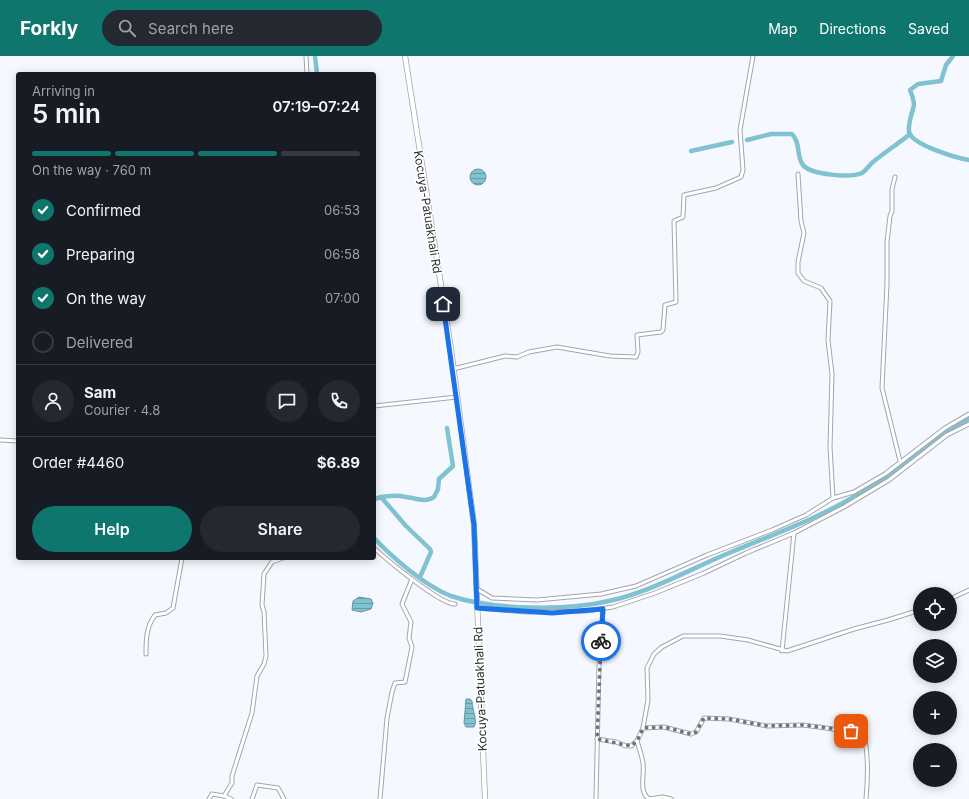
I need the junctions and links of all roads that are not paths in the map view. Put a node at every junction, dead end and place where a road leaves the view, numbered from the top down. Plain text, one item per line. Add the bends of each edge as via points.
1 (306, 56) edge
2 (405, 56) edge
3 (753, 56) edge
4 (307, 72) edge
5 (798, 174) dead end
6 (895, 178) dead end
7 (453, 369) junction
8 (457, 397) junction
9 (376, 406) edge
10 (969, 414) edge
11 (969, 424) edge
12 (0, 440) edge
13 (16, 441) edge
14 (900, 461) junction
15 (833, 498) junction
16 (794, 533) junction
17 (376, 550) edge
18 (182, 560) edge
19 (278, 560) edge
20 (412, 579) junction
21 (969, 590) edge
22 (477, 591) junction
23 (957, 596) edge
24 (455, 604) dead end
25 (477, 607) junction
26 (603, 609) junction
27 (913, 612) edge
28 (782, 650) junction
29 (146, 654) dead end
30 (643, 728) junction
31 (597, 739) junction
32 (637, 741) junction
33 (224, 796) junction
34 (209, 799) edge
35 (231, 799) edge
36 (252, 799) edge
37 (284, 799) edge
38 (380, 799) edge
39 (484, 799) edge
40 (596, 799) edge
41 (671, 799) edge
42 (866, 799) edge

1 - 4 street
2 - 7 main road, Kocuya-Patuakhali Rd
3 - 7 street via 740,130 743,170 741,177 716,188 684,195 683,217 676,218 674,222 676,302 665,305 663,330 637,335 636,357 610,356 557,347
5 - 15 street via 804,233 798,273 804,281 821,288 830,301 828,340 832,374 830,446
6 - 14 street via 892,211 888,223 882,388
7 - 8 main road, Kocuya-Patuakhali Rd
8 - 9 street
8 - 22 main road, Kocuya-Patuakhali Rd via 474,525
10 - 14 street
11 - 16 street via 947,435 874,491
12 - 13 street
14 - 15 street via 874,482
15 - 22 street via 806,515 772,530 622,590 580,597 520,600 492,598
16 - 26 street via 655,593
16 - 28 street
17 - 20 street
18 - 29 street via 173,608 166,613 155,615 151,620 146,633
19 - 33 street via 272,562 264,574 262,604 266,656 257,676 250,721 232,783
20 - 24 street via 444,601
20 - 38 street via 402,604 411,622 409,638 412,647 409,671 406,682 395,683 392,692 385,735
21 - 23 street
22 - 25 main road, Kocuya-Patuakhali Rd
25 - 26 street via 552,613
25 - 39 main road, Kocuya-Patuakhali Rd
26 - 31 street
27 - 28 street via 787,651
28 - 30 street via 748,640 700,635 683,636 662,647 654,654 647,668 648,700
30 - 32 street
30 - 42 street via 664,727 691,734 696,732 704,718 719,718 767,726 802,725 858,732 864,736 867,747
31 - 32 street via 626,746 631,746
31 - 40 street
32 - 41 street via 643,762 642,780 645,796 649,799 663,796
33 - 34 street via 212,794
33 - 35 street
36 - 37 street via 257,784 278,788

